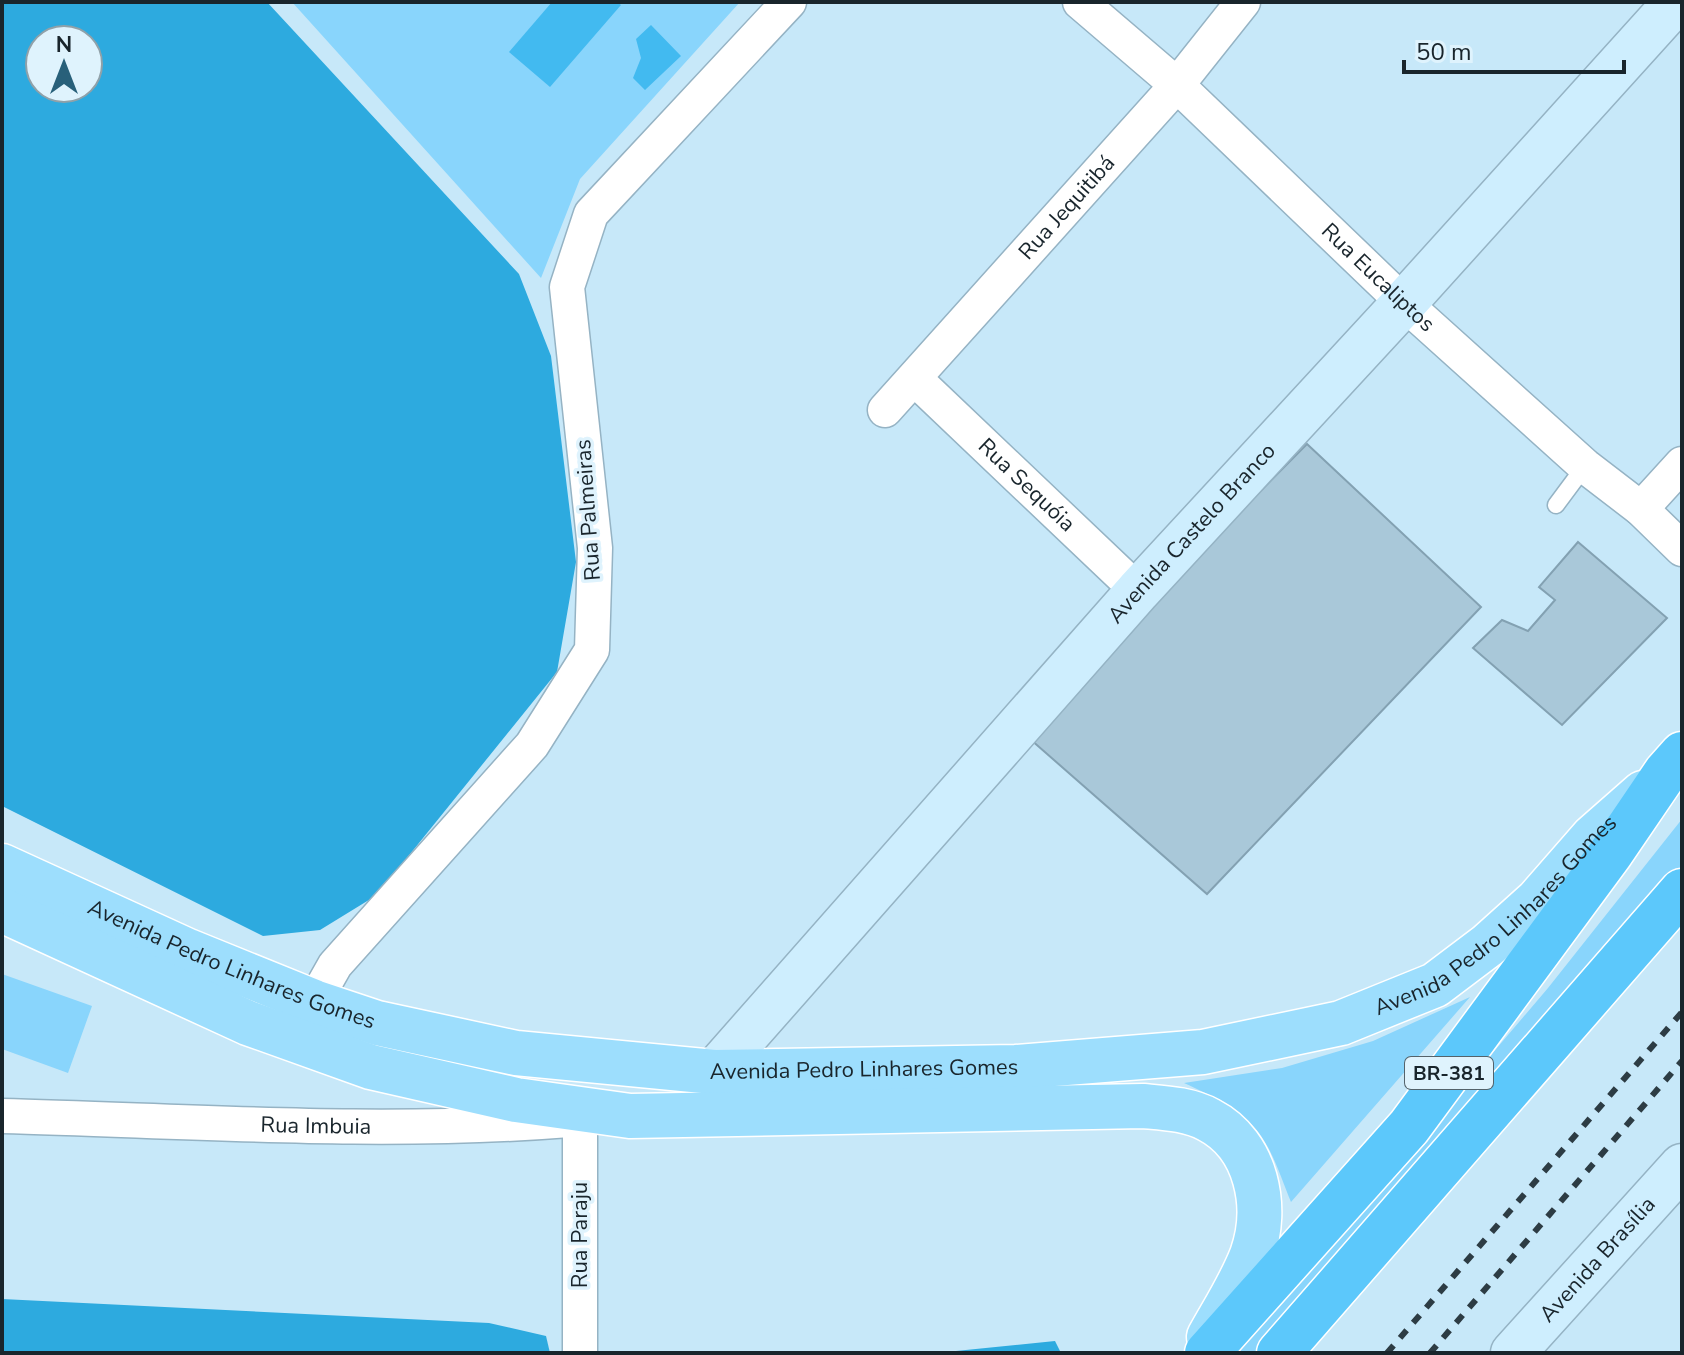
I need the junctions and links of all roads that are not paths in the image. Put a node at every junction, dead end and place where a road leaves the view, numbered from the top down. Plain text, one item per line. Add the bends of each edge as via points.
1 (789, 2) edge
2 (1080, 2) edge
3 (1243, 2) edge
4 (1676, 2) edge
5 (1177, 85) junction
6 (1404, 303) junction
7 (915, 379) junction
8 (885, 410) dead end
9 (1682, 464) edge
10 (1585, 466) junction
11 (1556, 505) dead end
12 (1641, 509) junction
13 (1682, 549) edge
14 (1138, 591) junction
15 (1674, 763) edge
16 (2, 866) edge
17 (1682, 891) edge
18 (2, 910) edge
19 (324, 984) junction
20 (725, 1059) junction
21 (2, 1116) edge
22 (630, 1116) junction
23 (580, 1119) junction
24 (1682, 1166) edge
25 (580, 1351) edge
26 (1204, 1353) edge
27 (1279, 1353) edge
28 (1513, 1353) edge

1 - 19 street, Rua Palmeiras via 591,214 567,287 595,548 592,650 532,745
2 - 5 street, Rua Eucaliptos
3 - 5 street, Rua Jequitibá
4 - 6 street, Avenida Castelo Branco
5 - 6 street, Rua Eucaliptos
5 - 7 street, Rua Jequitibá
6 - 10 street, Rua Eucaliptos
6 - 14 street, Avenida Castelo Branco
7 - 8 street, Rua Jequitibá
7 - 14 street, Rua Sequóia
9 - 12 street
10 - 11 lane
10 - 12 street, Rua Eucaliptos
12 - 13 street, Rua Eucaliptos
14 - 20 street, Avenida Castelo Branco
15 - 20 main road, Avenida Pedro Linhares Gomes via 1488,945 1435,985 1341,1023 1203,1052 1016,1067
15 - 26 highway, Avenida Pedro Linhares Gomes / BR-381 via 1409,1127
16 - 19 main road, Avenida Pedro Linhares Gomes via 188,951
17 - 27 highway, BR-381
18 - 22 main road, Avenida Pedro Linhares Gomes via 248,1023 371,1067 516,1100
19 - 20 main road, Avenida Pedro Linhares Gomes via 377,1023 516,1053
21 - 23 street, Rua Imbuia via 358,1126
22 - 23 street, Rua Imbuia
22 - 26 main road, Avenida Pedro Linhares Gomes via 1143,1106 1183,1110 1210,1120 1234,1138 1248,1161 1259,1188 1261,1220 1253,1253
23 - 25 street, Rua Paraju
24 - 28 street, Avenida Brasília

